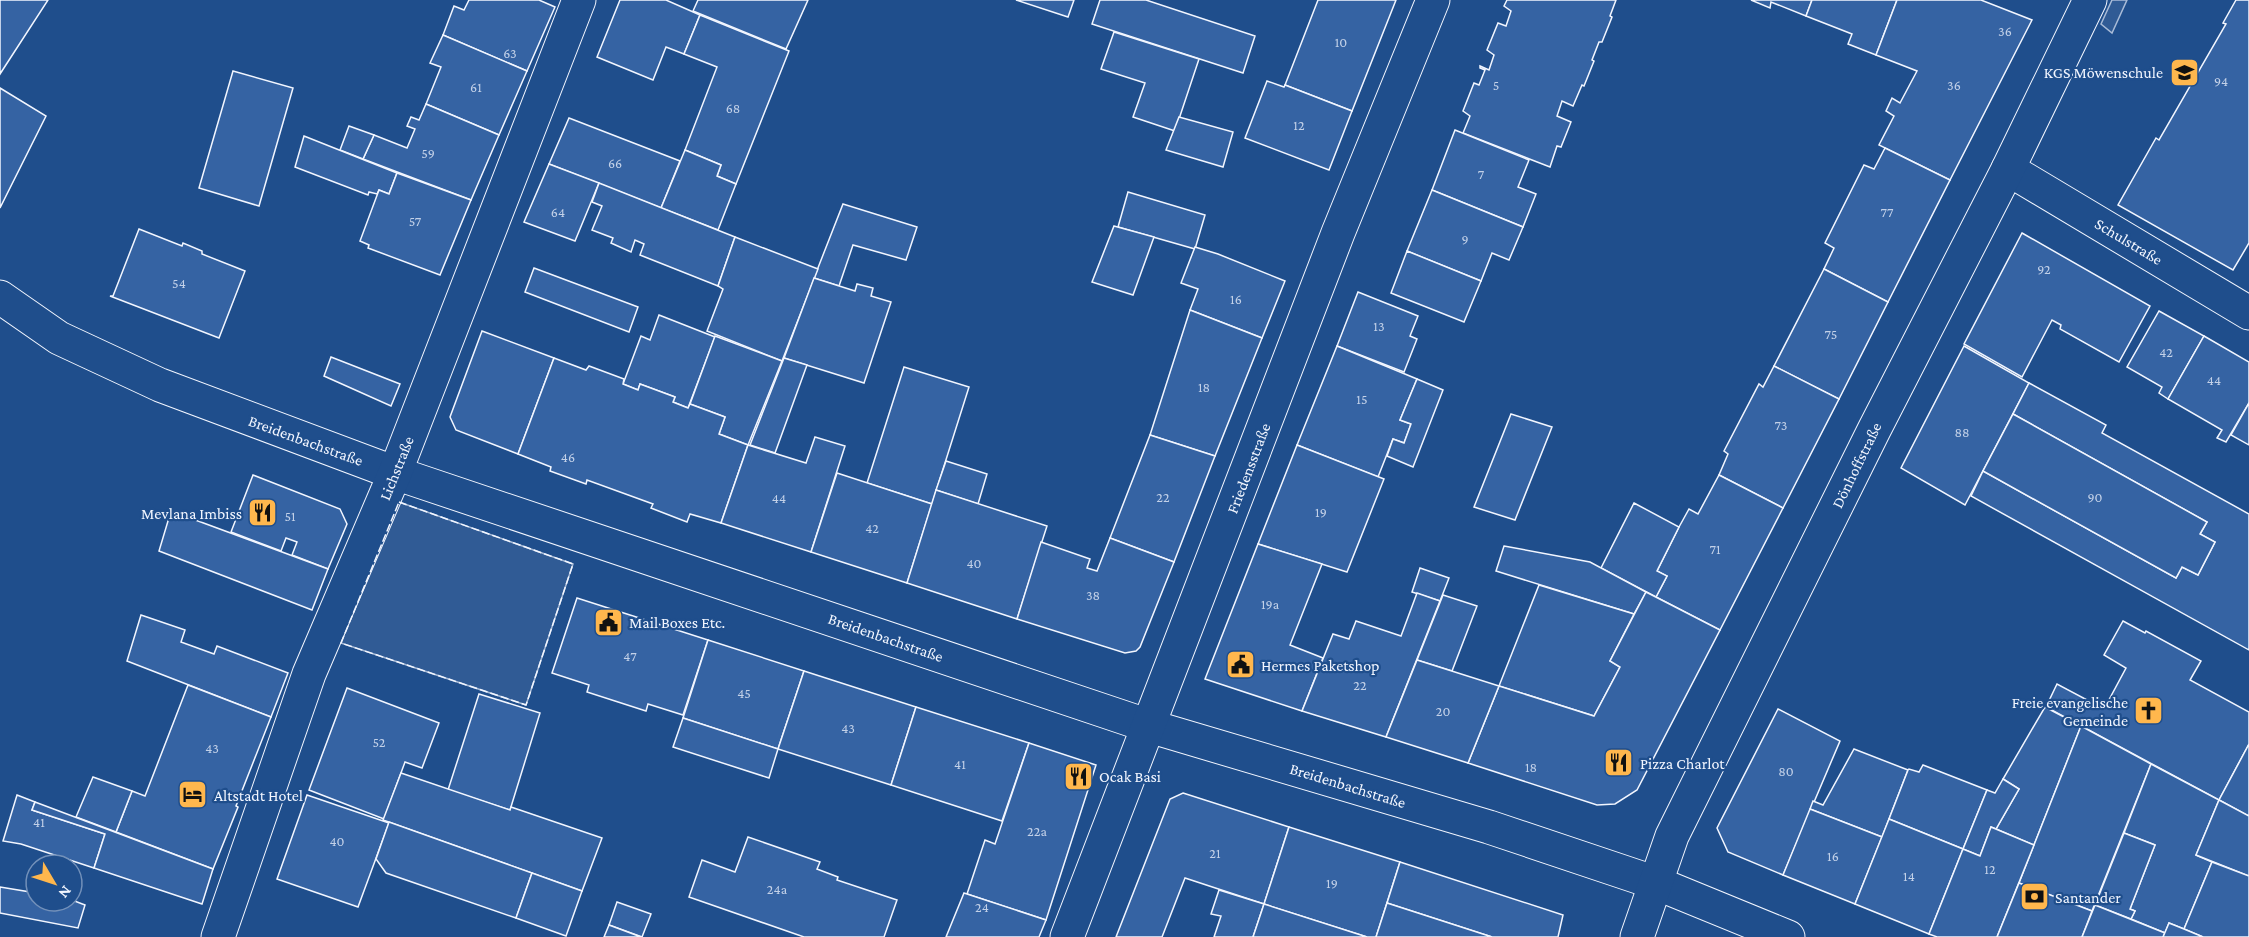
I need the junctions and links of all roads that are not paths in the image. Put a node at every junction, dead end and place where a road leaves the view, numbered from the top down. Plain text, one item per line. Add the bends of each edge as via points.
1 (579, 0) edge
2 (1434, 0) edge
3 (2090, 0) edge
4 (2008, 169) junction
5 (0, 297) edge
6 (2249, 313) edge
7 (395, 473) junction
8 (1149, 726) junction
9 (1656, 883) junction
10 (218, 937) edge
11 (1067, 937) edge
12 (1637, 937) edge
13 (1788, 937) edge

1 - 7 street, Lichstraße
2 - 8 street, Friedensstraße via 1338,234
3 - 4 street, Dönhoffstraße
4 - 6 street, Schulstraße
4 - 9 street, Dönhoffstraße via 1677,826
5 - 7 street, Breidenbachstraße via 59,338 160,385
7 - 8 street, Breidenbachstraße
7 - 10 street, Lichstraße via 309,674
8 - 9 street, Breidenbachstraße via 1489,827
8 - 11 street, Friedensstraße
9 - 12 street, Dönhoffstraße
9 - 13 street, Breidenbachstraße

